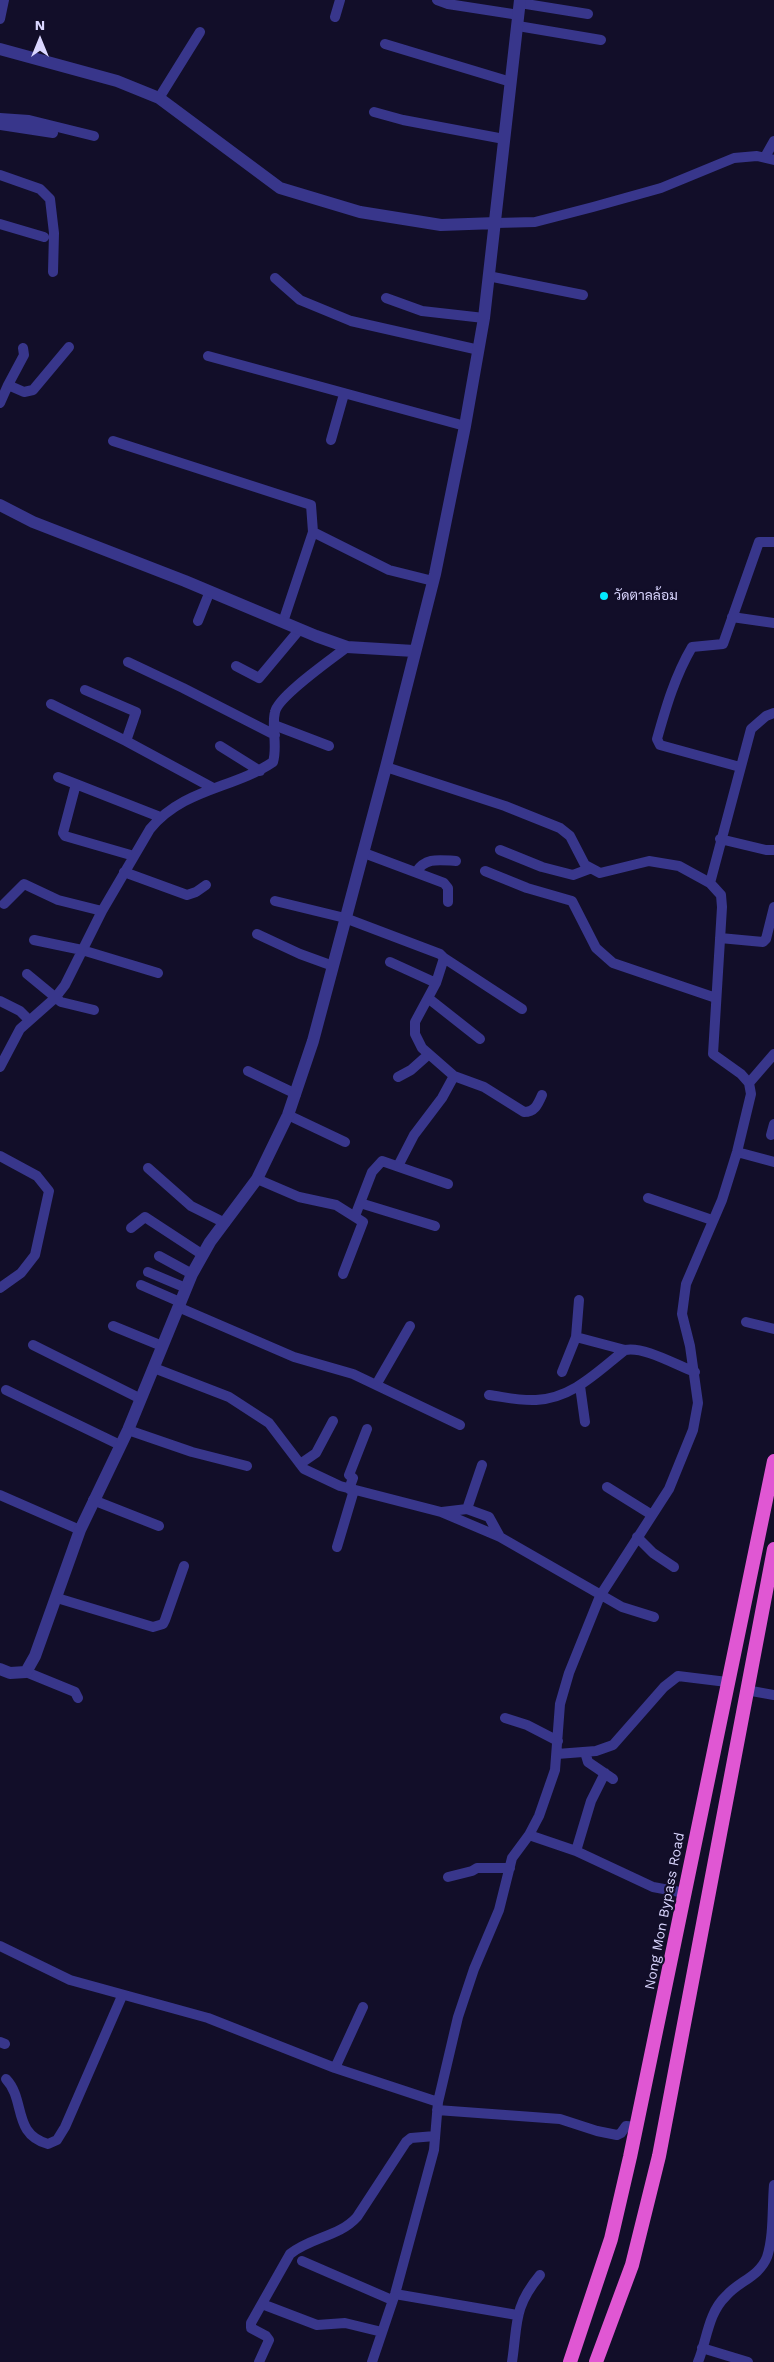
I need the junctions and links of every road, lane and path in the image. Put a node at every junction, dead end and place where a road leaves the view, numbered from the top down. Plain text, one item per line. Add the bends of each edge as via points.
1 (4, 0) edge
2 (340, 0) edge
3 (437, 0) edge
4 (519, 11) edge
5 (588, 14) dead end
6 (335, 17) dead end
7 (0, 19) edge
8 (200, 32) dead end
9 (601, 40) dead end
10 (385, 44) dead end
11 (0, 49) edge
12 (511, 82) junction
13 (160, 98) junction
14 (374, 112) dead end
15 (0, 118) edge
16 (0, 125) edge
17 (54, 133) dead end
18 (94, 136) dead end
19 (504, 139) junction
20 (774, 141) edge
21 (769, 158) edge
22 (0, 176) edge
23 (496, 223) junction
24 (0, 224) edge
25 (44, 237) dead end
26 (53, 272) dead end
27 (488, 276) junction
28 (275, 278) dead end
29 (583, 295) dead end
30 (386, 298) dead end
31 (484, 318) junction
32 (69, 346) dead end
33 (23, 348) dead end
34 (479, 350) junction
35 (208, 356) dead end
36 (8, 386) junction
37 (344, 394) junction
38 (0, 403) edge
39 (465, 426) junction
40 (331, 440) dead end
41 (113, 442) dead end
42 (0, 505) edge
43 (313, 532) junction
44 (774, 542) edge
45 (433, 581) junction
46 (210, 591) junction
47 (732, 617) junction
48 (198, 621) dead end
49 (283, 622) junction
50 (774, 623) edge
51 (300, 629) junction
52 (347, 647) junction
53 (414, 651) junction
54 (128, 662) dead end
55 (236, 666) dead end
56 (85, 690) dead end
57 (51, 704) dead end
58 (774, 713) edge
59 (274, 730) junction
60 (126, 741) junction
61 (220, 746) dead end
62 (329, 746) dead end
63 (386, 767) junction
64 (740, 767) junction
65 (260, 771) junction
66 (58, 777) dead end
67 (76, 784) junction
68 (213, 788) junction
69 (160, 817) junction
70 (720, 839) junction
71 (500, 850) dead end
72 (774, 850) edge
73 (364, 853) junction
74 (134, 856) junction
75 (456, 861) dead end
76 (589, 869) junction
77 (485, 871) dead end
78 (124, 872) junction
79 (416, 872) junction
80 (710, 883) junction
81 (206, 885) dead end
82 (275, 901) dead end
83 (448, 902) dead end
84 (4, 904) dead end
85 (774, 907) edge
86 (102, 911) junction
87 (345, 918) junction
88 (257, 934) dead end
89 (720, 938) junction
90 (34, 940) dead end
91 (82, 950) junction
92 (444, 958) junction
93 (390, 962) dead end
94 (333, 966) junction
95 (158, 973) dead end
96 (27, 974) dead end
97 (436, 983) junction
98 (55, 998) junction
99 (428, 998) junction
100 (716, 998) junction
101 (0, 1001) edge
102 (522, 1009) dead end
103 (94, 1010) dead end
104 (29, 1020) junction
105 (480, 1039) dead end
106 (429, 1054) junction
107 (774, 1054) edge
108 (0, 1067) edge
109 (248, 1071) dead end
110 (454, 1076) junction
111 (398, 1077) dead end
112 (749, 1083) junction
113 (296, 1094) junction
114 (542, 1095) dead end
115 (288, 1115) junction
116 (774, 1124) edge
117 (772, 1135) dead end
118 (345, 1142) dead end
119 (737, 1152) junction
120 (0, 1156) edge
121 (774, 1162) edge
122 (398, 1166) junction
123 (148, 1168) dead end
124 (257, 1179) junction
125 (448, 1184) dead end
126 (648, 1198) dead end
127 (360, 1203) junction
128 (355, 1216) junction
129 (712, 1220) junction
130 (225, 1223) junction
131 (435, 1226) dead end
132 (131, 1228) dead end
133 (203, 1254) junction
134 (159, 1256) dead end
135 (148, 1272) dead end
136 (192, 1274) junction
137 (343, 1274) dead end
138 (142, 1285) dead end
139 (0, 1288) edge
140 (186, 1288) junction
141 (579, 1300) dead end
142 (179, 1305) junction
143 (746, 1322) dead end
144 (113, 1326) dead end
145 (410, 1326) dead end
146 (774, 1329) edge
147 (576, 1337) junction
148 (33, 1345) dead end
149 (162, 1346) junction
150 (624, 1350) junction
151 (154, 1368) junction
152 (562, 1372) dead end
153 (695, 1372) junction
154 (376, 1385) junction
155 (580, 1386) junction
156 (6, 1390) dead end
157 (490, 1395) dead end
158 (141, 1399) junction
159 (333, 1421) dead end
160 (585, 1422) dead end
161 (460, 1424) dead end
162 (367, 1429) dead end
163 (128, 1430) junction
164 (120, 1445) junction
165 (774, 1461) edge
166 (300, 1464) junction
167 (482, 1465) dead end
168 (247, 1466) dead end
169 (606, 1487) dead end
170 (351, 1490) junction
171 (0, 1495) edge
172 (93, 1500) junction
173 (467, 1509) junction
174 (441, 1512) junction
175 (652, 1515) junction
176 (159, 1526) dead end
177 (80, 1530) junction
178 (637, 1537) junction
179 (500, 1538) junction
180 (337, 1547) dead end
181 (774, 1549) edge
182 (184, 1566) dead end
183 (674, 1567) dead end
184 (600, 1596) junction
185 (57, 1598) junction
186 (654, 1616) dead end
187 (0, 1669) edge
188 (26, 1672) junction
189 (727, 1682) junction
190 (746, 1690) junction
191 (774, 1695) edge
192 (78, 1698) dead end
193 (505, 1718) dead end
194 (558, 1741) junction
195 (585, 1752) junction
196 (557, 1754) junction
197 (529, 1835) junction
198 (576, 1851) junction
199 (510, 1868) junction
200 (448, 1878) dead end
201 (685, 1894) junction
202 (677, 1933) junction
203 (701, 1938) junction
204 (0, 1946) edge
205 (122, 1996) junction
206 (363, 2007) dead end
207 (335, 2068) junction
208 (6, 2079) dead end
209 (438, 2106) junction
210 (637, 2127) junction
211 (435, 2136) junction
212 (774, 2185) edge
213 (302, 2261) dead end
214 (540, 2274) dead end
215 (394, 2297) junction
216 (262, 2304) junction
217 (517, 2315) junction
218 (382, 2332) junction
219 (702, 2348) junction
220 (259, 2362) edge
221 (372, 2362) edge
222 (512, 2362) edge
223 (570, 2362) edge
224 (596, 2362) edge
225 (698, 2362) edge
226 (748, 2362) edge

1 - 7 street
2 - 6 street
3 - 4 street
4 - 5 street
4 - 9 street
4 - 12 street
8 - 13 street
10 - 12 street
11 - 13 street via 118,80
12 - 19 street
13 - 23 street via 280,188 369,214 441,225
14 - 19 street
15 - 18 street via 29,120
16 - 17 street
19 - 23 street
20 - 21 street
21 - 23 street via 734,158 661,188 535,222
22 - 26 street via 40,189 50,199 54,233
23 - 27 street
24 - 25 street
27 - 29 street
27 - 31 street
28 - 34 street via 300,300 351,321
30 - 31 street via 422,311
31 - 34 street
32 - 36 street via 30,392
33 - 36 street via 24,355
34 - 39 street
35 - 37 street
36 - 38 street
37 - 39 street
37 - 40 street
39 - 45 street
41 - 43 street via 311,504
42 - 46 street via 33,522
43 - 45 street via 389,570
43 - 49 street
44 - 47 street via 759,542
45 - 53 street
46 - 48 street
46 - 49 street
47 - 50 street
47 - 64 street via 723,644 692,647 674,686 657,739 660,745
49 - 51 street
51 - 52 street
51 - 55 street via 258,678
52 - 53 street
52 - 59 street via 279,702 275,710
53 - 63 street
54 - 59 street
56 - 60 street via 136,712
57 - 60 street
58 - 64 street via 750,729
59 - 62 street
59 - 65 street via 274,762
60 - 68 street
61 - 65 street
63 - 73 street
63 - 76 street via 505,806 560,828 570,836
64 - 70 street
65 - 68 street
66 - 67 street
67 - 69 street
67 - 74 street via 63,833 65,836
68 - 69 street via 182,801
69 - 74 street
70 - 72 street
70 - 80 street
71 - 76 street via 573,875
73 - 79 street
73 - 87 street
74 - 78 street
75 - 79 street via 435,859 422,864
76 - 80 street via 600,873 649,861 679,866
77 - 100 street via 572,901 596,948 613,964
78 - 81 street via 187,895
78 - 86 street
79 - 83 street via 444,883 448,888
80 - 89 street via 721,896
82 - 87 street
84 - 86 street via 24,884 58,900
85 - 89 street via 763,942
86 - 91 street
87 - 92 street
87 - 94 street
88 - 94 street
89 - 100 street
90 - 91 street
91 - 95 street
91 - 98 street
92 - 97 street
92 - 102 street
93 - 97 street
94 - 113 street
96 - 98 street
97 - 99 street
98 - 103 street
98 - 104 street
99 - 105 street
99 - 106 street via 415,1022 415,1034
100 - 112 street via 713,1054
101 - 104 street via 20,1011
104 - 108 street via 20,1028
106 - 110 street
106 - 111 street
107 - 112 street
109 - 113 street
110 - 114 street via 484,1087 524,1112 531,1112
110 - 122 street
112 - 119 street via 751,1094
113 - 115 street
115 - 118 street
115 - 124 street
116 - 117 street
119 - 121 street
119 - 129 street
120 - 139 street via 36,1176 49,1190 35,1255 21,1273
122 - 125 street
122 - 127 street via 382,1161 372,1172
123 - 130 street via 191,1206
124 - 128 street via 299,1197 336,1205
124 - 130 street
126 - 129 street
127 - 128 street
127 - 131 street
128 - 137 street via 363,1222
129 - 153 street via 686,1284 682,1314
130 - 133 street
132 - 133 street via 145,1217
133 - 136 street
134 - 136 street
135 - 140 street
136 - 140 street
138 - 142 street
140 - 142 street
141 - 147 street
142 - 149 street
142 - 154 street via 294,1356 339,1369
143 - 146 street
144 - 149 street
145 - 154 street
147 - 150 street
147 - 152 street
148 - 158 street
149 - 151 street
150 - 153 street via 631,1348 655,1355
150 - 155 street
151 - 158 street
151 - 166 street via 229,1397 269,1423
153 - 175 street via 698,1403 693,1430 669,1489
154 - 161 street
155 - 157 street via 549,1398 533,1400
155 - 160 street
156 - 164 street
158 - 163 street
159 - 166 street via 316,1453
162 - 170 street via 350,1475 353,1478
163 - 164 street
163 - 168 street via 192,1452
164 - 172 street
165 - 189 highway, Nong Mon Bypass Road
166 - 170 street via 304,1469
167 - 173 street
169 - 175 street
170 - 174 street
170 - 180 street
171 - 177 street
172 - 176 street
172 - 177 street
173 - 174 street
173 - 179 street via 489,1517
174 - 179 street
175 - 178 street
177 - 185 street
178 - 183 street
178 - 184 street
179 - 184 street
181 - 190 highway
182 - 185 street via 166,1620 153,1628
184 - 186 street via 622,1607
184 - 194 street via 569,1672 560,1704
185 - 188 street
187 - 188 street
188 - 192 street via 74,1692
189 - 195 street via 678,1676 664,1687 614,1745
189 - 201 highway, Nong Mon Bypass Road
190 - 191 street
190 - 203 highway
193 - 194 street
194 - 196 street
195 - 196 street
195 - 198 street via 588,1762 609,1776 591,1802
196 - 197 street via 555,1770
197 - 198 street
197 - 199 street via 512,1858
198 - 201 street via 653,1887
199 - 200 street via 477,1868
199 - 209 street via 498,1910 458,2017
201 - 202 highway, Nong Mon Bypass Road
202 - 203 highway
202 - 210 highway, Nong Mon Bypass Road
203 - 224 highway via 659,2156 632,2265
204 - 205 street via 70,1980
205 - 207 street via 208,2018
205 - 208 street via 57,2140 44,2143 27,2130 20,2118 15,2091
206 - 207 street
207 - 209 street
209 - 210 street via 560,2119 597,2132 617,2135 626,2126
209 - 211 street
210 - 223 highway, Nong Mon Bypass Road via 611,2239
211 - 215 street
211 - 216 street via 410,2138 406,2142 348,2226 290,2254
212 - 219 street via 768,2256 760,2270 725,2296 712,2317
213 - 215 street
214 - 217 street via 526,2293
215 - 217 street
215 - 218 street
216 - 218 street via 317,2325 345,2323
216 - 220 street via 250,2325 269,2340
217 - 222 street
218 - 221 street
219 - 225 street
219 - 226 street

